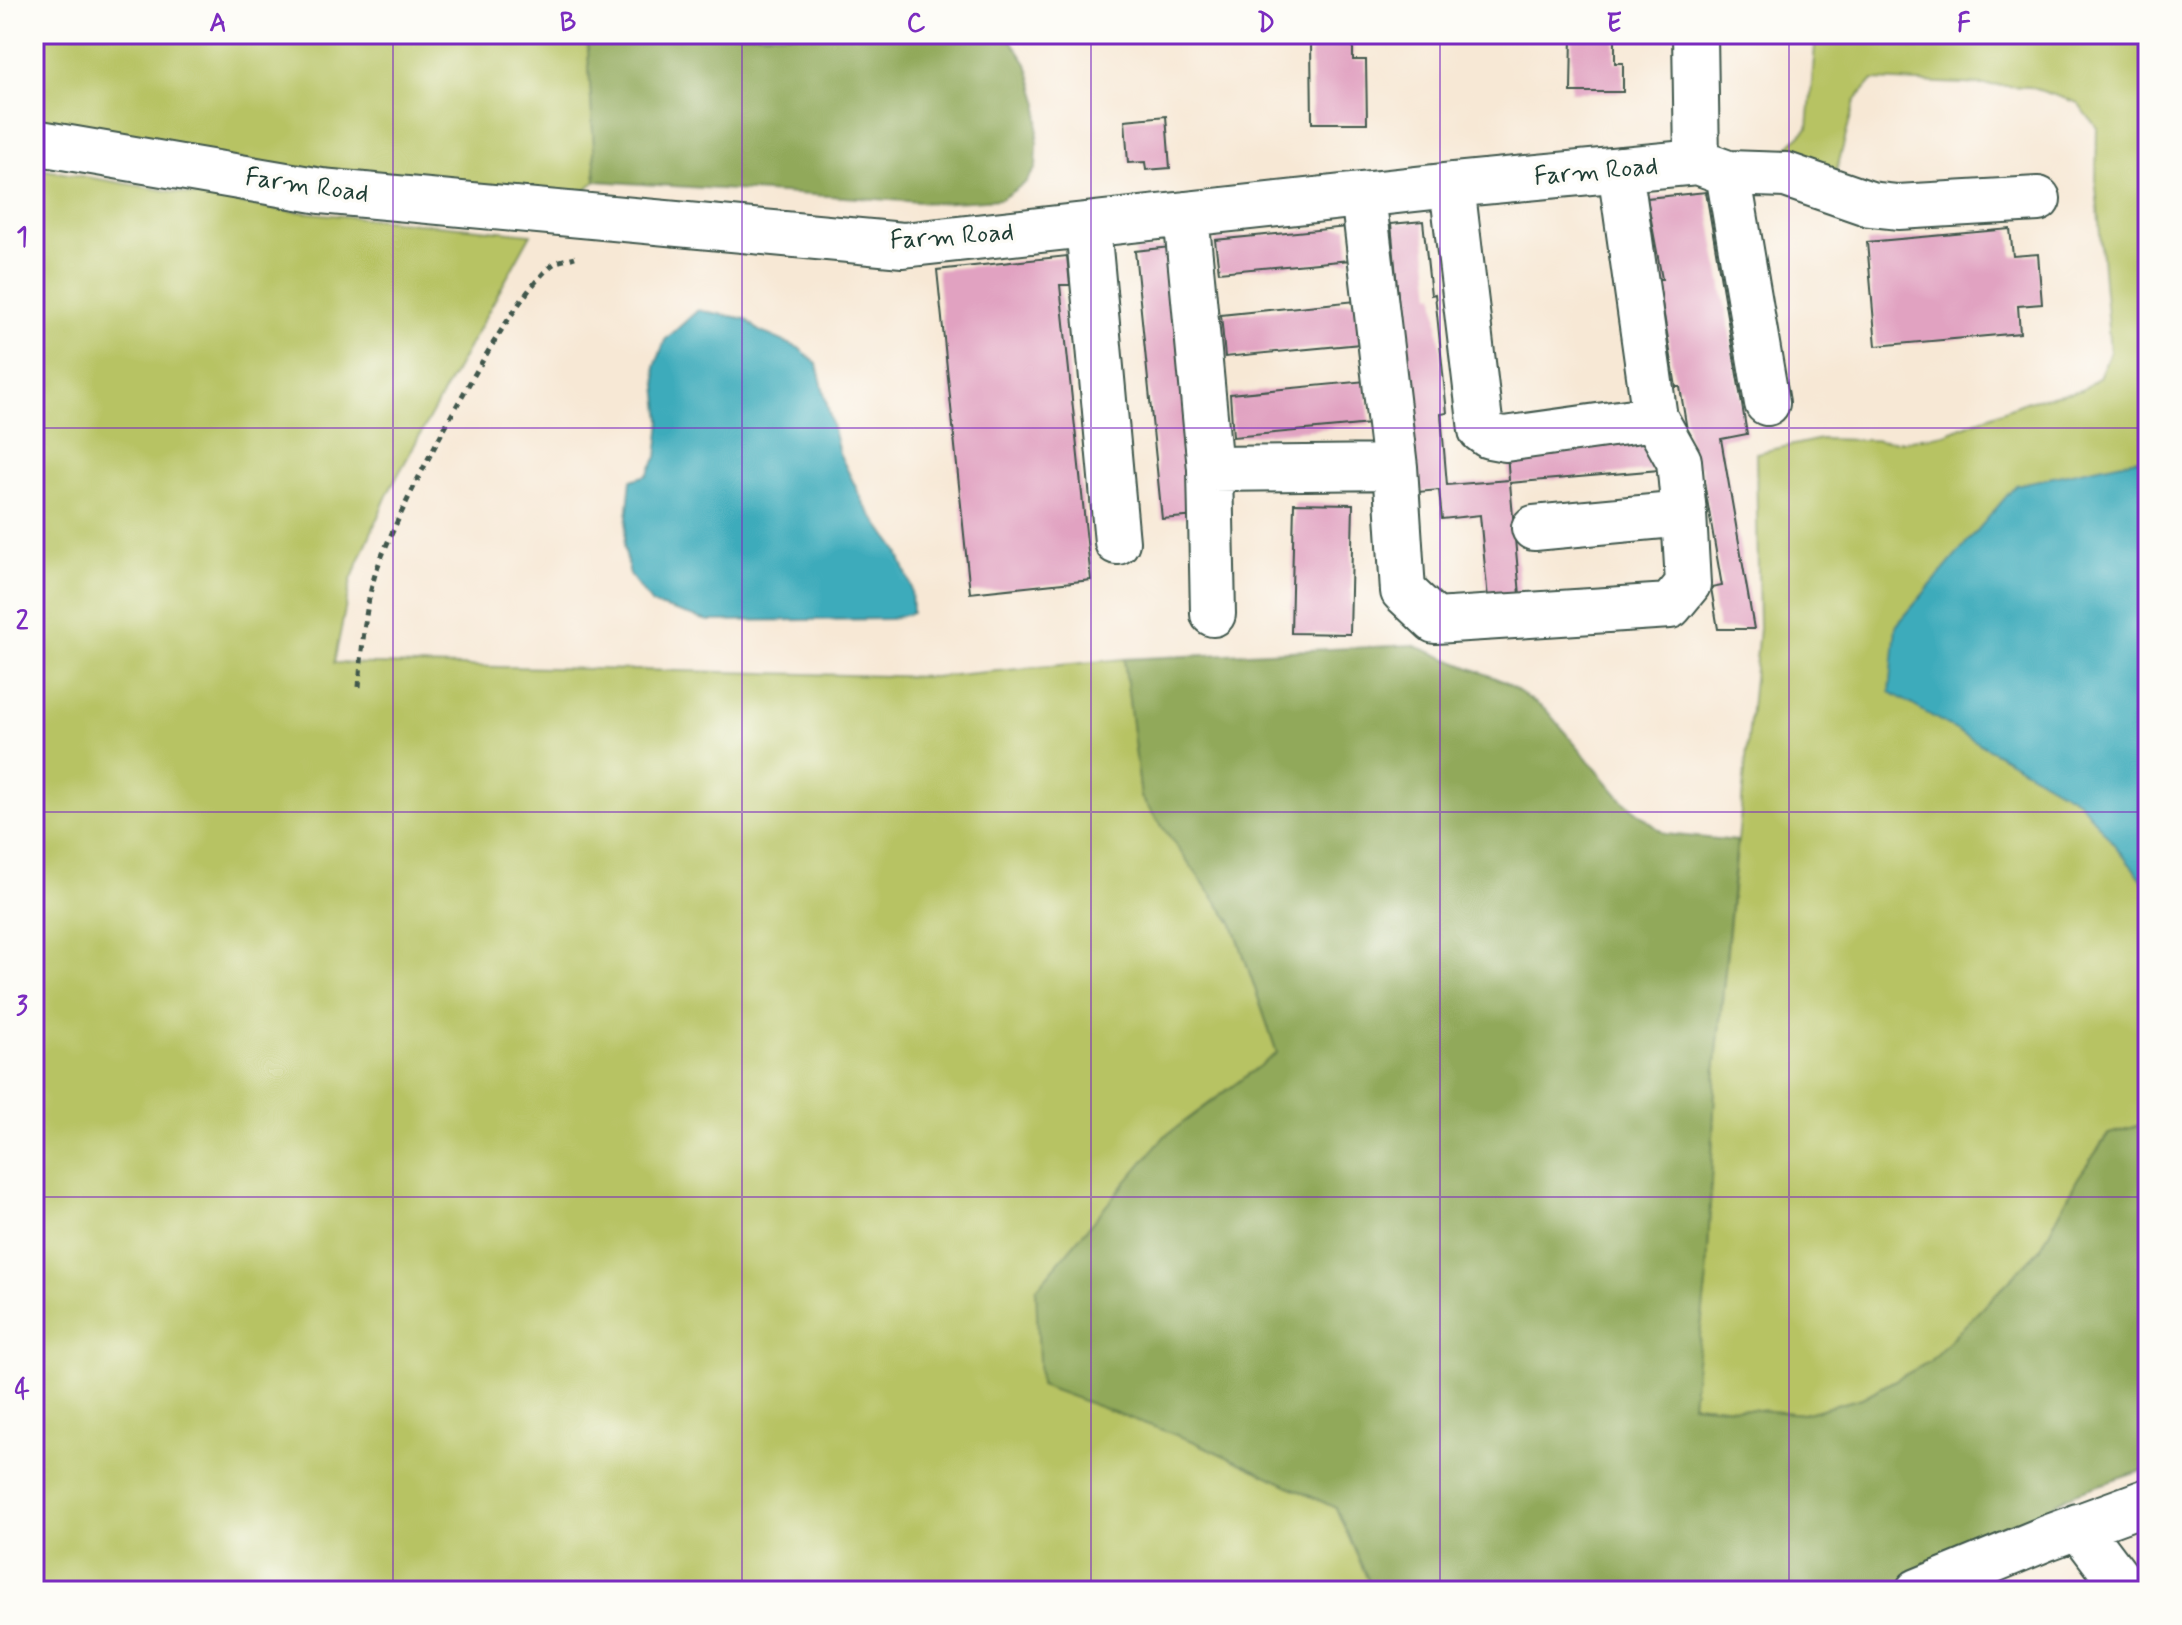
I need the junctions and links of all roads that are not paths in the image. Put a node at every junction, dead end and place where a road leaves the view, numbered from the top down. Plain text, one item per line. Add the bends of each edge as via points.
1 (1695, 34) edge
2 (34, 142) edge
3 (1712, 168) junction
4 (1620, 169) junction
5 (1452, 185) junction
6 (1363, 195) junction
7 (2038, 199) dead end
8 (1186, 214) junction
9 (1088, 226) junction
10 (1767, 403) dead end
11 (1655, 418) junction
12 (1395, 467) junction
13 (1210, 469) junction
14 (1684, 514) junction
15 (1534, 528) dead end
16 (1117, 542) dead end
17 (1213, 614) dead end
18 (2148, 1501) edge
19 (2078, 1526) junction
20 (1918, 1591) edge
21 (2127, 1591) edge

1 - 3 street, Farm Road
2 - 9 street, Farm Road via 321,191 903,245
3 - 4 street, Farm Road
3 - 7 street via 1786,175 1870,204 1898,207
3 - 10 street
4 - 5 street, Farm Road
4 - 11 street
5 - 6 street, Farm Road
5 - 11 street via 1481,430 1505,439
6 - 8 street, Farm Road
6 - 12 street
8 - 9 street, Farm Road
8 - 13 street
9 - 16 street
11 - 14 street via 1679,461
12 - 13 street
12 - 14 street via 1403,591 1435,621 1670,606 1688,584
13 - 17 street
14 - 15 street
18 - 19 street
19 - 20 street
19 - 21 street

